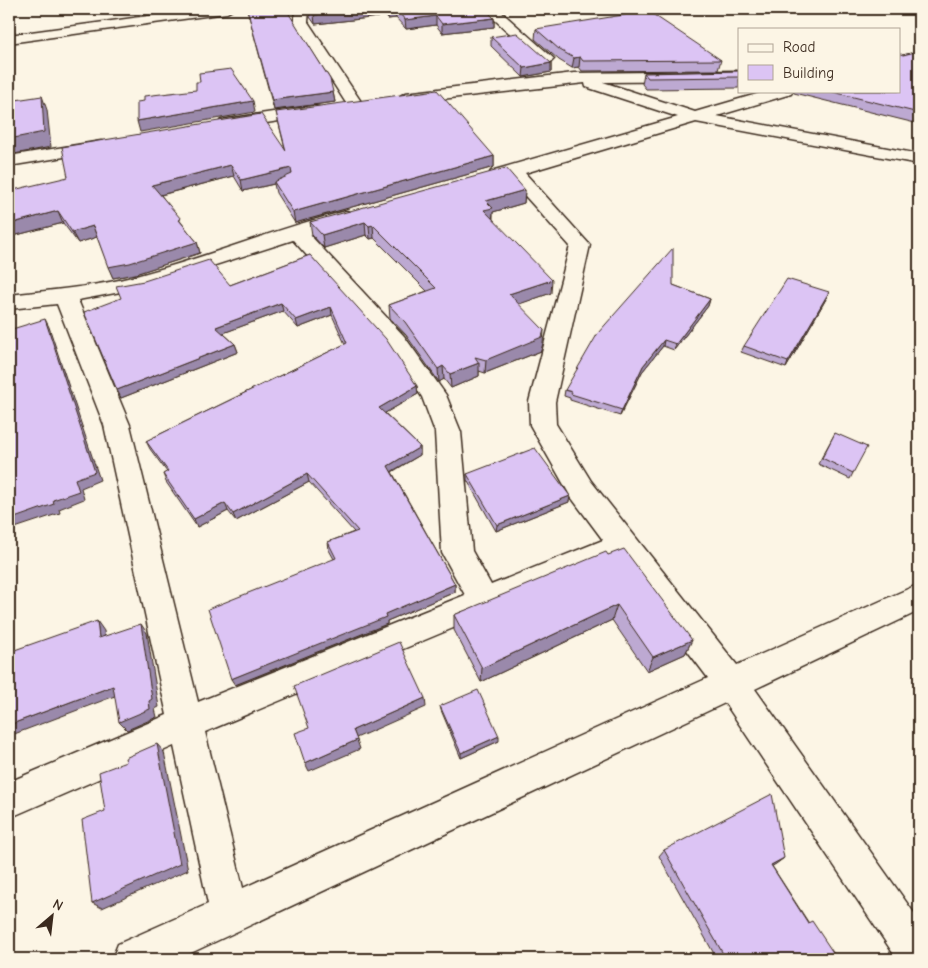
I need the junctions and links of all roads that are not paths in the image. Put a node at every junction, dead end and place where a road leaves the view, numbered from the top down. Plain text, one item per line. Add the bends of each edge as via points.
1 (227, 9) edge
2 (302, 9) edge
3 (490, 9) edge
4 (9, 39) edge
5 (718, 61) edge
6 (738, 75) edge
7 (738, 76) edge
8 (574, 78) junction
9 (782, 92) edge
10 (391, 99) edge
11 (373, 101) edge
12 (342, 106) junction
13 (694, 117) junction
14 (211, 127) edge
15 (118, 143) edge
16 (919, 159) edge
17 (9, 161) edge
18 (514, 171) junction
19 (476, 182) edge
20 (362, 213) edge
21 (296, 231) junction
22 (65, 296) junction
23 (9, 302) edge
24 (624, 544) junction
25 (919, 598) edge
26 (484, 601) junction
27 (732, 684) junction
28 (187, 723) junction
29 (9, 800) edge
30 (230, 915) junction
31 (919, 955) edge
32 (133, 959) edge

1 - 4 street
2 - 12 street via 302,22
3 - 8 street via 553,65
5 - 6 street
7 - 8 street
8 - 10 street
8 - 13 street
9 - 13 street
11 - 12 street
12 - 14 street
13 - 16 street
13 - 18 street
15 - 17 street
18 - 19 street
18 - 24 street via 580,245 542,402 542,425 581,489
20 - 21 street
21 - 22 street via 139,282
21 - 26 street via 396,341 434,395 448,432 457,553
22 - 23 street
22 - 28 street via 117,425
24 - 26 street
24 - 27 street
25 - 27 street
26 - 28 street
27 - 30 street
27 - 31 street
28 - 29 street
28 - 30 street
30 - 32 street

